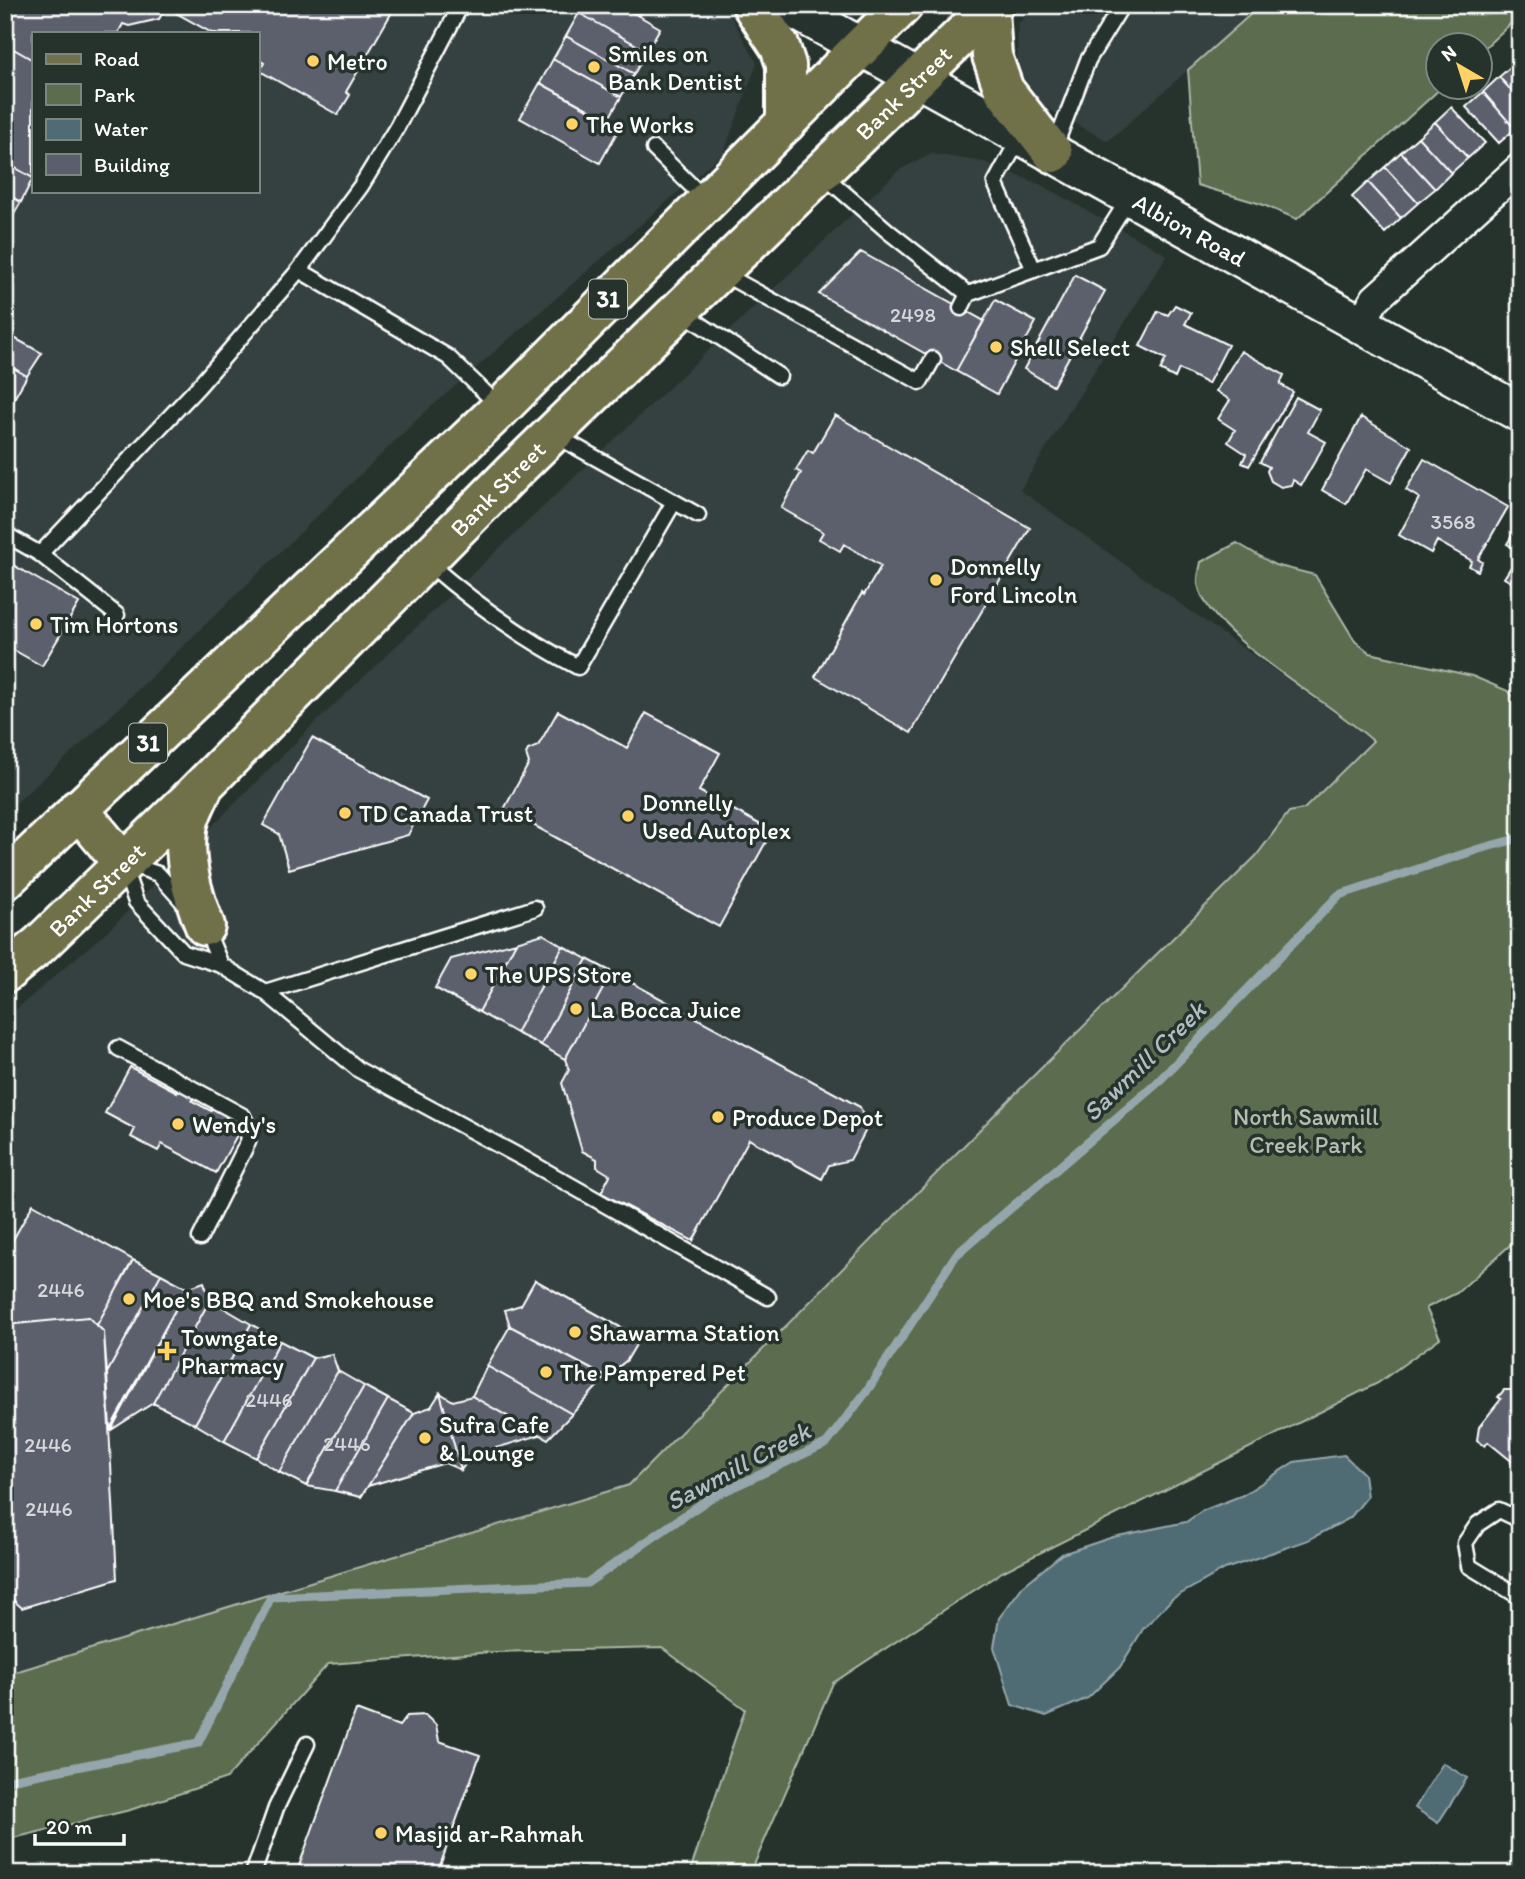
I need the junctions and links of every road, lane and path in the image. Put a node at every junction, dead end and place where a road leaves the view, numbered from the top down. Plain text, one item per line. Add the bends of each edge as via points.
1 (461, 5) edge
2 (752, 5) edge
3 (786, 5) edge
4 (903, 5) edge
5 (1122, 5) edge
6 (991, 7) edge
7 (860, 48) junction
8 (919, 79) junction
9 (786, 123) junction
10 (1037, 145) junction
11 (654, 149) dead end
12 (1520, 168) edge
13 (821, 173) junction
14 (1130, 197) junction
15 (706, 200) junction
16 (1034, 270) junction
17 (299, 271) junction
18 (718, 271) junction
19 (968, 294) junction
20 (961, 308) dead end
21 (679, 310) junction
22 (1360, 324) junction
23 (933, 359) dead end
24 (779, 376) dead end
25 (501, 408) junction
26 (1520, 413) edge
27 (545, 440) junction
28 (674, 502) junction
29 (698, 515) dead end
30 (5, 534) edge
31 (40, 554) junction
32 (425, 561) junction
33 (117, 615) dead end
34 (206, 781) junction
35 (78, 809) junction
36 (122, 862) junction
37 (8, 876) edge
38 (535, 908) dead end
39 (205, 926) junction
40 (221, 965) junction
41 (5, 973) edge
42 (265, 992) junction
43 (118, 1048) dead end
44 (200, 1238) dead end
45 (768, 1297) dead end
46 (1520, 1520) edge
47 (1520, 1597) edge
48 (306, 1744) dead end
49 (253, 1874) edge

1 - 17 lane via 397,127
2 - 9 main road via 780,47 786,65
3 - 7 street, Albion Road
4 - 7 main road, 31
5 - 10 lane
6 - 8 main road, Bank Street / 31
6 - 10 main road via 992,56 1003,90
7 - 8 street, Albion Road
7 - 9 main road, 31
8 - 10 street, Albion Road
8 - 13 main road, Bank Street / 31
9 - 15 main road, 31
10 - 14 street, Albion Road
10 - 16 lane via 995,183
11 - 15 lane
12 - 22 street via 1375,299
13 - 18 main road, Bank Street / 31
13 - 19 lane
14 - 16 lane via 1099,246
14 - 22 street, Albion Road
15 - 25 main road, 31
16 - 19 lane
17 - 25 lane via 448,357
17 - 31 lane via 198,387
18 - 21 main road, Bank Street / 31
18 - 23 lane via 920,382
19 - 20 lane
21 - 24 lane
21 - 27 main road, Bank Street / 31
22 - 26 street, Albion Road
25 - 27 main road
25 - 35 main road, 31
27 - 28 lane
27 - 32 main road, Bank Street / 31
28 - 29 lane
28 - 32 lane via 578,667 500,621
30 - 31 lane
31 - 33 lane
32 - 34 main road, Bank Street / 31
34 - 36 main road, Bank Street / 31
34 - 39 main road via 187,828 188,866
35 - 36 main road
35 - 37 main road, 31
36 - 39 lane via 158,874
36 - 40 lane via 136,902 184,953
36 - 41 main road, Bank Street / 31
38 - 42 lane
39 - 40 lane
40 - 42 lane
42 - 45 lane via 359,1070
43 - 44 lane via 246,1121 248,1142
46 - 47 lane via 1499,1510 1478,1524 1465,1543 1469,1566
48 - 49 lane via 276,1808

